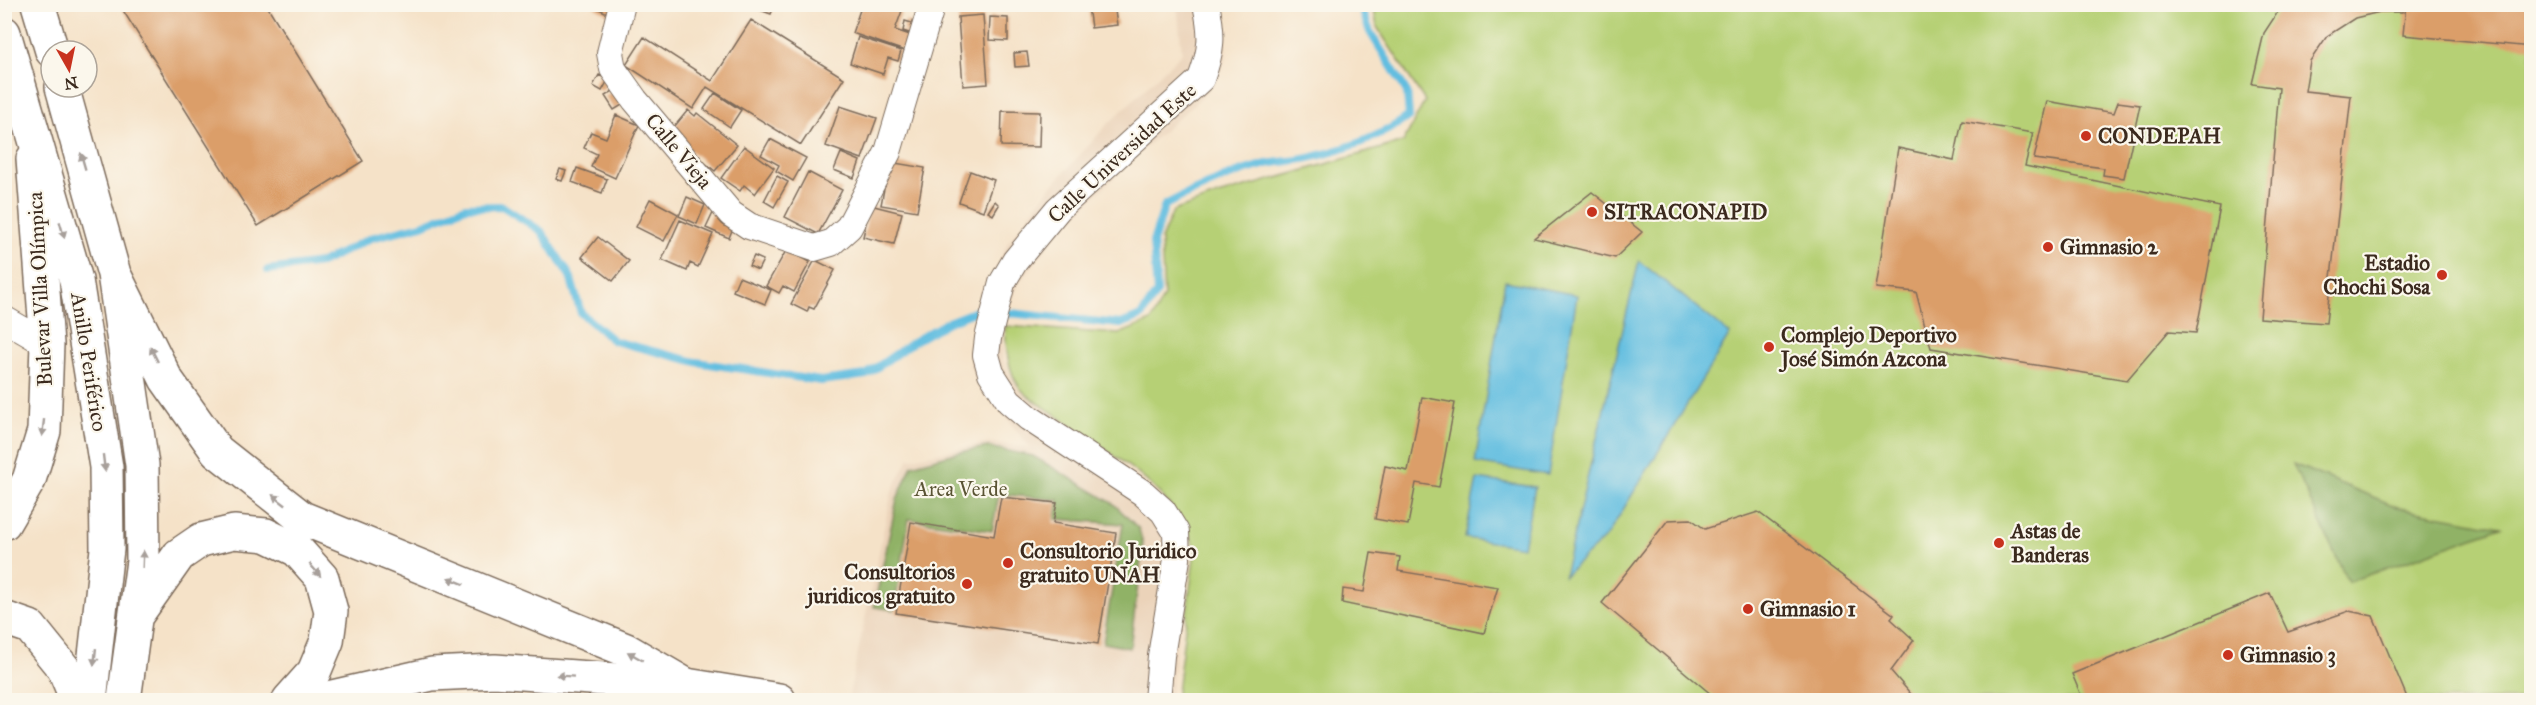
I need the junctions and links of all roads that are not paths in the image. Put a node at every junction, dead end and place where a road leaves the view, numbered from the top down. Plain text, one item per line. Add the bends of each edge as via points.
1 (38, 4) edge
2 (622, 4) edge
3 (932, 4) edge
4 (1206, 4) edge
5 (4, 33) edge
6 (48, 39) edge
7 (65, 99) edge
8 (30, 118) junction
9 (114, 274) junction
10 (4, 320) edge
11 (47, 344) junction
12 (4, 523) edge
13 (137, 614) junction
14 (4, 618) edge
15 (686, 686) junction
16 (77, 700) edge
17 (90, 700) edge
18 (124, 700) edge
19 (289, 700) edge
20 (319, 700) edge
21 (779, 700) edge
22 (1157, 700) edge

1 - 6 main road
2 - 3 street, Calle Vieja via 610,53 613,69 635,100 731,213 749,226 814,248 831,243 849,227 888,152
4 - 22 street, Calle Universidad Este via 1211,53 1201,79 1058,209 1015,261 1002,283 986,355 991,373 1009,401 1143,493 1176,532 1178,559
5 - 8 main road, Anillo Periférico
9 -> 7 main road, Anillo Periférico
8 - 11 main road, Bulevar Villa Olímpica
8 -> 17 main road, Anillo Periférico via 76,280 105,467 107,549
13 -> 9 main road, Anillo Periférico via 143,561 142,465
15 -> 9 main road via 626,650 302,518 217,451 166,379
10 - 11 street
11 -> 12 main road, Bulevar Villa Olímpica via 44,431 29,480
13 - 18 main road, Anillo Periférico
13 -> 19 main road via 179,555 201,540 234,532 266,535 297,550 321,578 331,611 327,641 314,672
14 - 16 main road via 30,627 64,669
15 -> 20 main road via 495,671 432,674
15 - 21 main road

